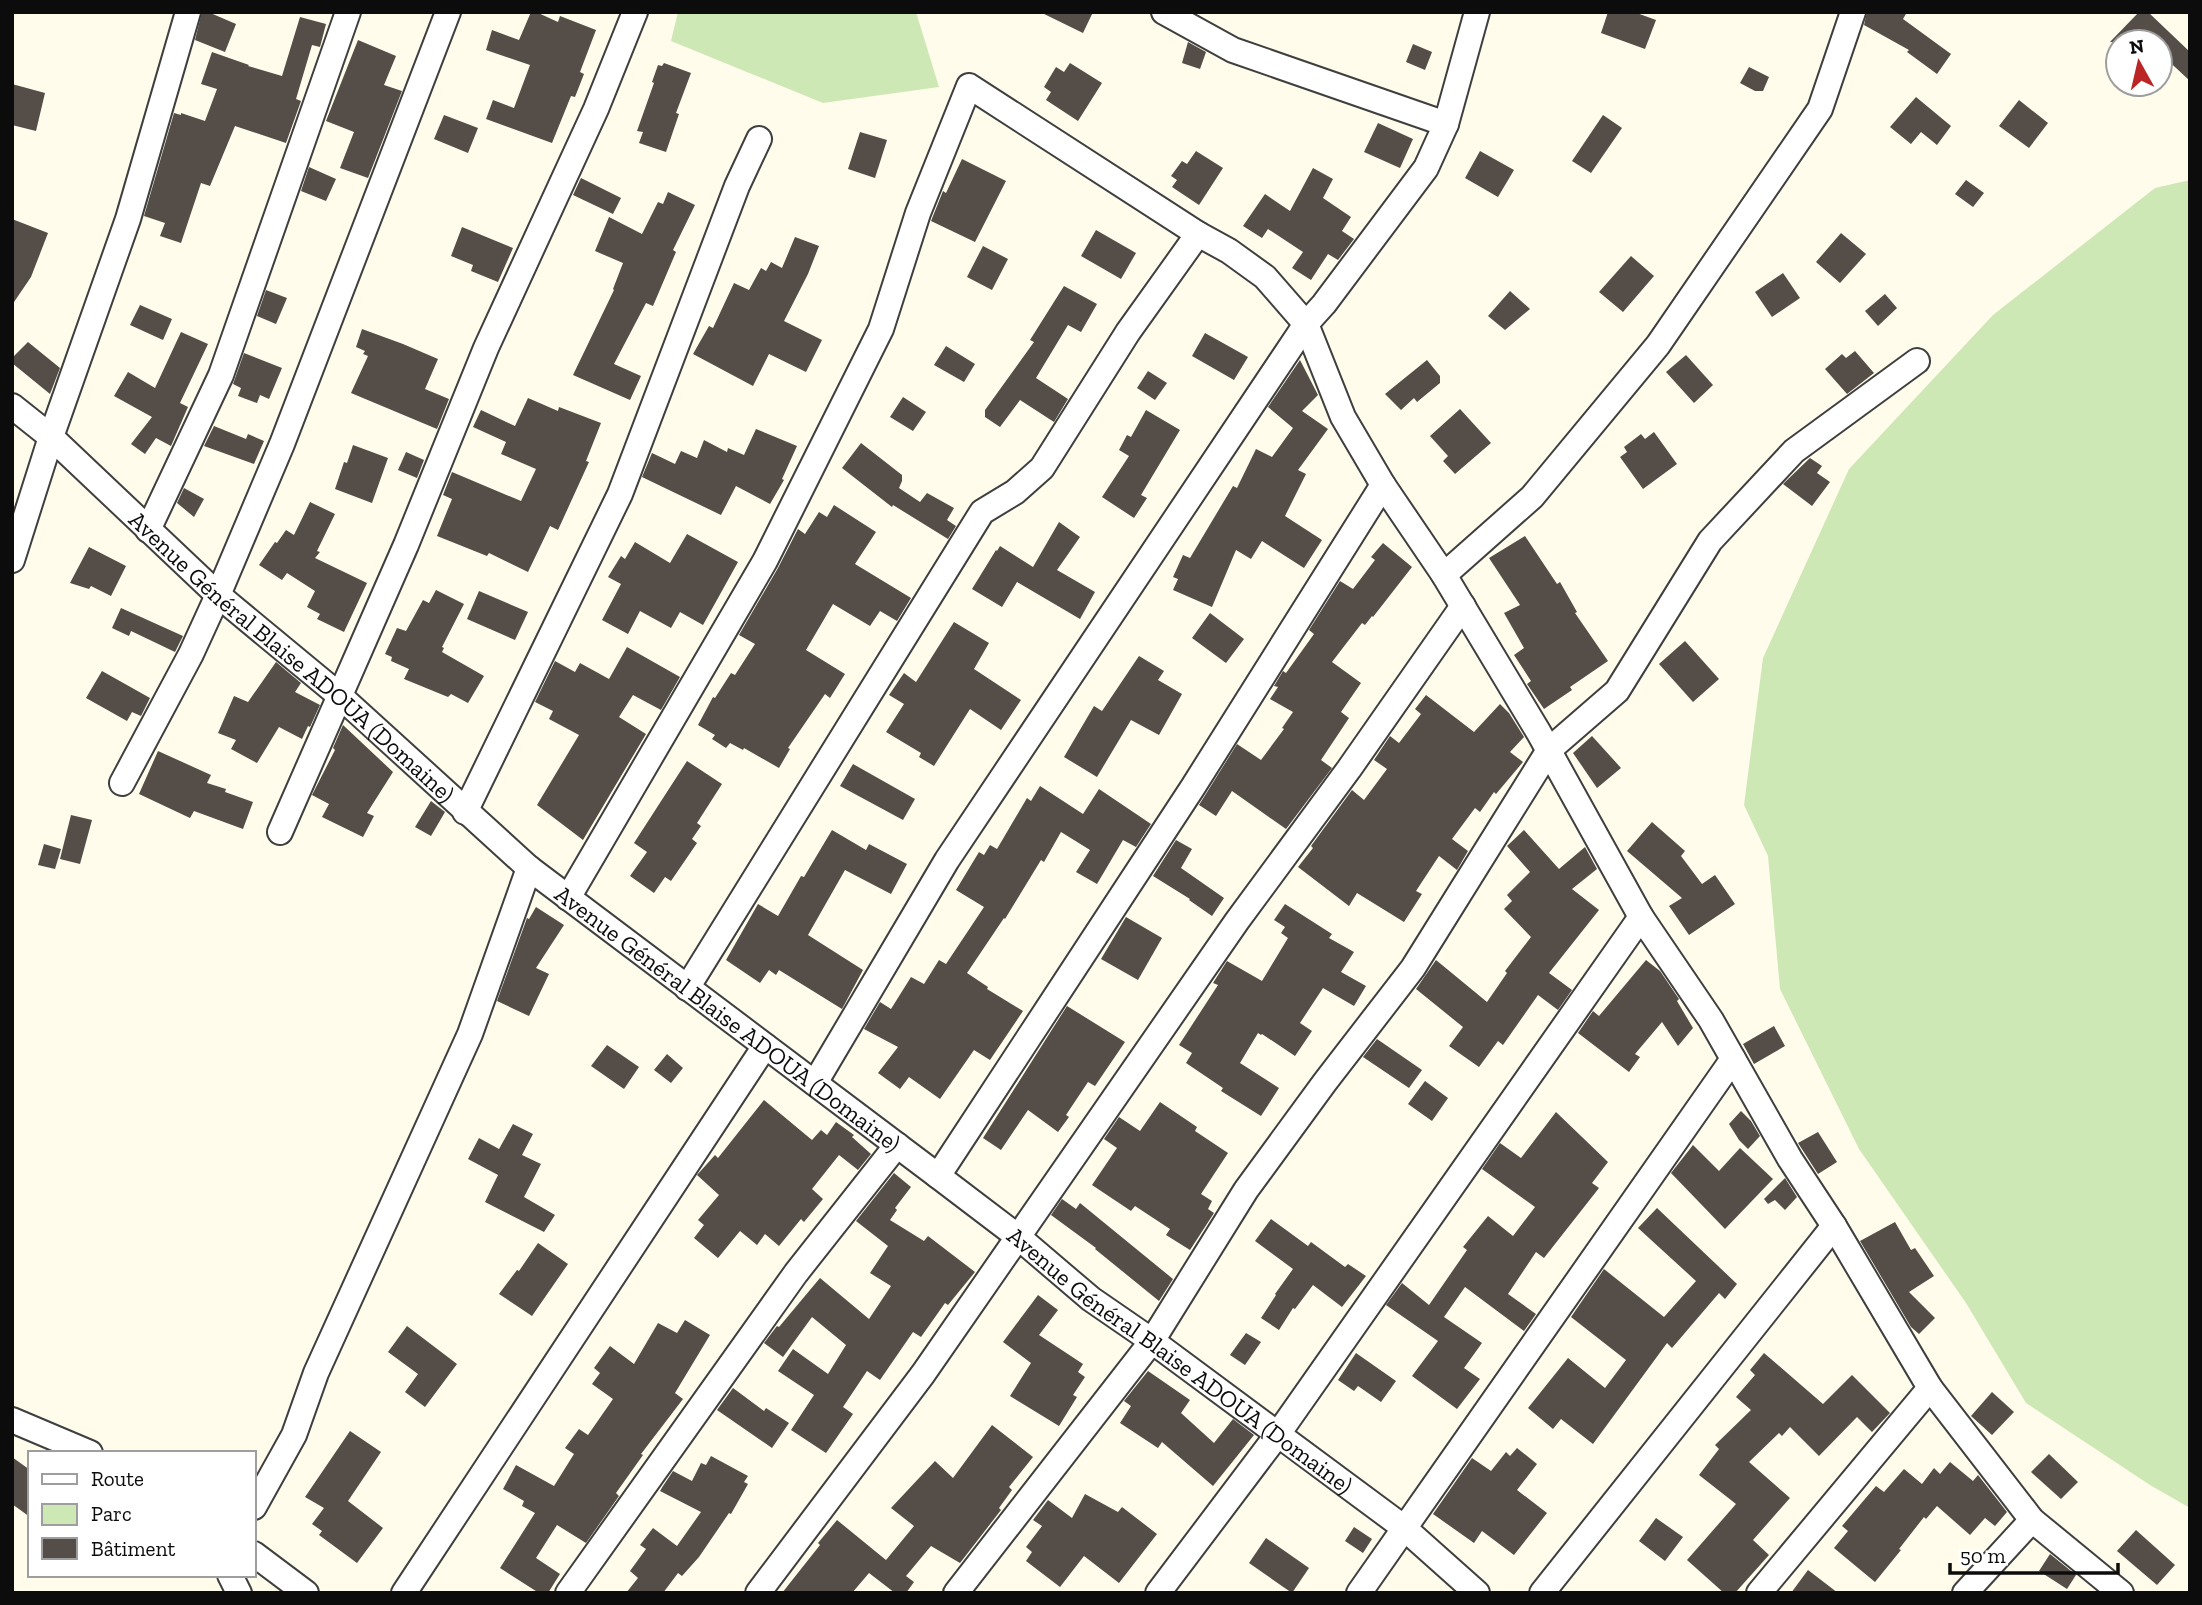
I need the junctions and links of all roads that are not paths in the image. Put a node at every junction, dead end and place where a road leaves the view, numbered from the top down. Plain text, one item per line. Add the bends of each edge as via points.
1 (188, 12) edge
2 (348, 12) edge
3 (448, 12) edge
4 (635, 12) edge
5 (1164, 12) edge
6 (1476, 12) edge
7 (1853, 12) edge
8 (1446, 124) junction
9 (759, 139) dead end
10 (1198, 234) junction
11 (1306, 324) junction
12 (1917, 361) dead end
13 (12, 406) edge
14 (51, 437) junction
15 (1383, 485) junction
16 (148, 530) junction
17 (12, 560) edge
18 (1444, 575) junction
19 (218, 595) junction
20 (1463, 606) junction
21 (340, 696) junction
22 (1549, 750) junction
23 (122, 783) dead end
24 (465, 812) junction
25 (280, 832) dead end
26 (529, 868) junction
27 (568, 898) junction
28 (1642, 918) junction
29 (687, 988) junction
30 (765, 1046) junction
31 (1733, 1059) junction
32 (815, 1083) junction
33 (897, 1145) junction
34 (938, 1175) junction
35 (1834, 1226) junction
36 (1017, 1236) junction
37 (1152, 1340) junction
38 (1930, 1388) junction
39 (12, 1420) edge
40 (1278, 1434) junction
41 (85, 1451) edge
42 (256, 1503) edge
43 (2032, 1520) junction
44 (1404, 1527) junction
45 (256, 1556) edge
46 (231, 1577) edge
47 (239, 1593) edge
48 (306, 1593) edge
49 (404, 1593) edge
50 (568, 1593) edge
51 (758, 1593) edge
52 (956, 1593) edge
53 (1158, 1593) edge
54 (1359, 1593) edge
55 (1477, 1593) edge
56 (1542, 1593) edge
57 (1759, 1593) edge
58 (1965, 1593) edge
59 (2121, 1593) edge

1 - 14 street via 128,219
2 - 16 street via 221,375
3 - 19 street via 282,444
4 - 21 street via 596,109 486,348
5 - 8 street via 1233,50
6 - 8 street
7 - 18 street via 1820,109 1658,345 1532,496
8 - 11 street via 1426,168
9 - 24 street via 620,494
10 - 11 street via 1265,277
10 - 27 street via 969,86 918,213 881,329 765,561
10 - 29 street via 1128,332 1042,468 982,512
11 - 15 street via 1343,417
11 - 32 street via 947,860
12 - 22 street via 1794,451 1710,541 1617,691
13 - 14 street, Avenue Général Blaise ADOUA (Domaine)
14 - 16 street, Avenue Général Blaise ADOUA (Domaine)
14 - 17 street
15 - 18 street
15 - 34 street via 1193,787
16 - 19 street, Avenue Général Blaise ADOUA (Domaine)
18 - 20 street
19 - 21 street, Avenue Général Blaise ADOUA (Domaine)
19 - 23 street
20 - 22 street
20 - 36 street
21 - 24 street, Avenue Général Blaise ADOUA (Domaine)
21 - 25 street
22 - 28 street
22 - 37 street via 1420,958 1246,1190
24 - 26 street, Avenue Général Blaise ADOUA (Domaine)
26 - 27 street, Avenue Général Blaise ADOUA (Domaine)
26 - 42 street via 470,1034 316,1373 294,1435
27 - 29 street, Avenue Général Blaise ADOUA (Domaine)
28 - 31 street
28 - 40 street
29 - 30 street, Avenue Général Blaise ADOUA (Domaine)
30 - 32 street, Avenue Général Blaise ADOUA (Domaine)
30 - 49 street
31 - 35 street
31 - 44 street
32 - 33 street, Avenue Général Blaise ADOUA (Domaine)
33 - 34 street, Avenue Général Blaise ADOUA (Domaine)
33 - 50 street via 796,1273
34 - 36 street, Avenue Général Blaise ADOUA (Domaine)
35 - 38 street
35 - 56 street
36 - 37 street, Avenue Général Blaise ADOUA (Domaine) via 1091,1298
36 - 51 street via 923,1374
37 - 40 street, Avenue Général Blaise ADOUA (Domaine)
37 - 52 street
38 - 43 street
38 - 57 street
39 - 41 street
40 - 44 street, Avenue Général Blaise ADOUA (Domaine)
40 - 53 street
43 - 58 street
43 - 59 street
44 - 54 street
44 - 55 street, Avenue Général Blaise ADOUA (Domaine)
45 - 48 street
46 - 47 street

